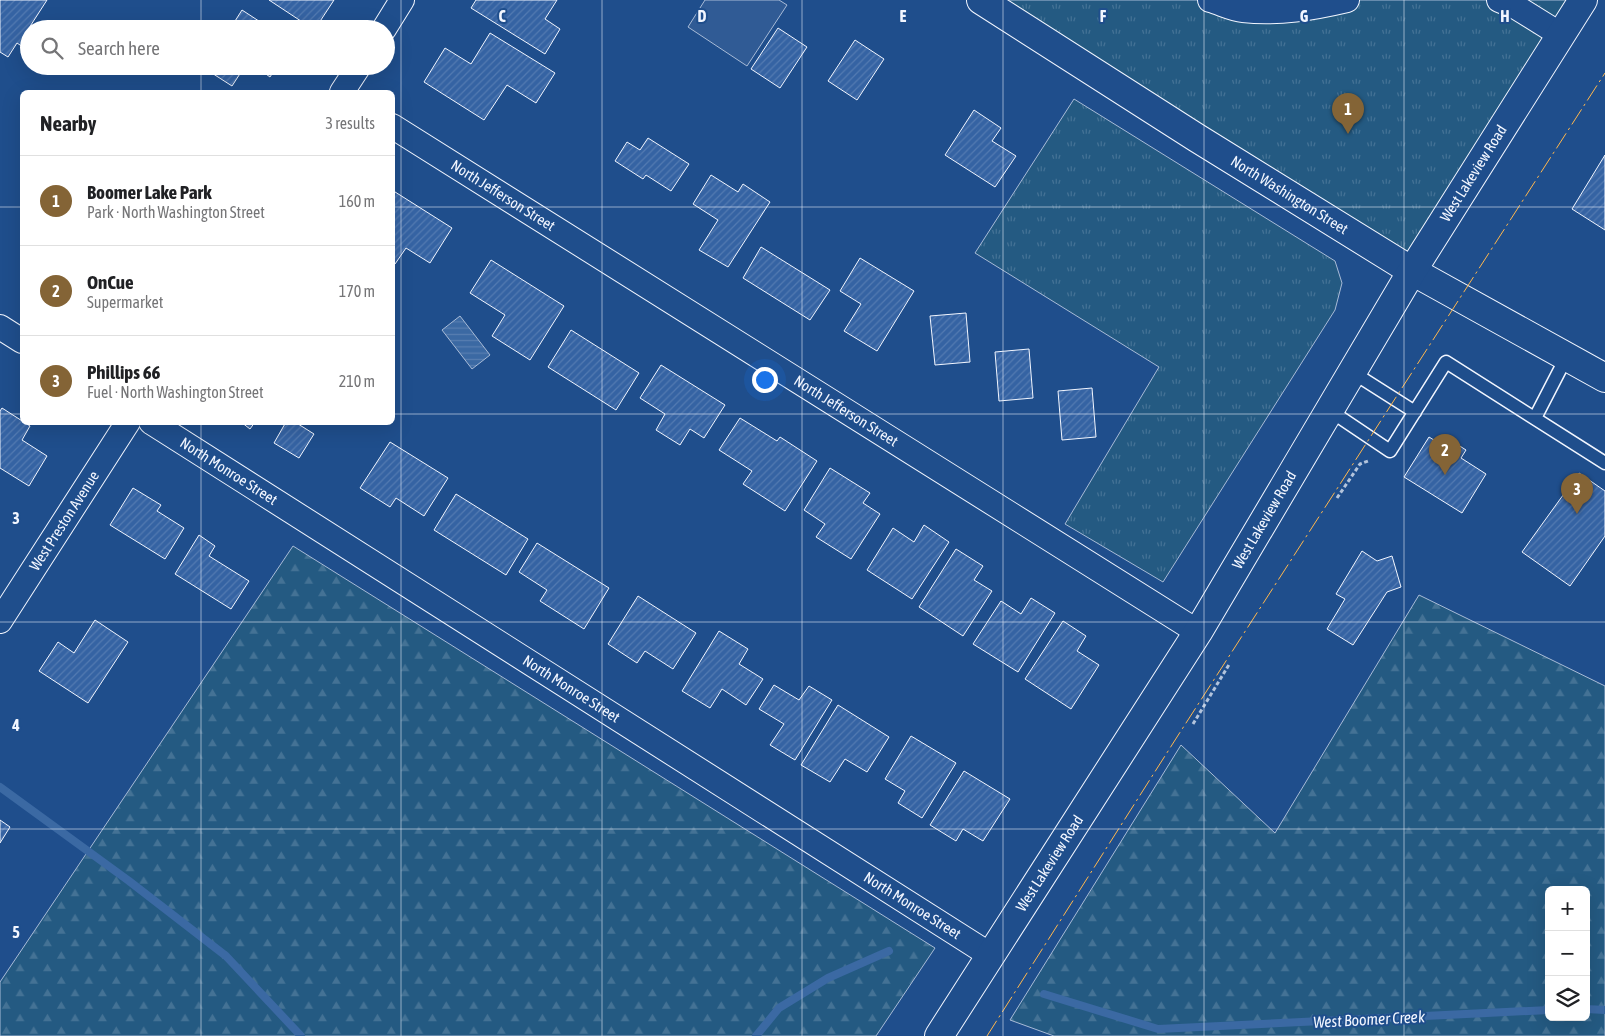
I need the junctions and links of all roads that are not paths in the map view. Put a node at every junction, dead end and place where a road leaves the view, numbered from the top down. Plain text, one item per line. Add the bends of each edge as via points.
1 (402, 0) edge
2 (981, 0) edge
3 (1210, 0) edge
4 (1346, 0) edge
5 (1499, 0) edge
6 (1584, 0) edge
7 (390, 20) edge
8 (1561, 35) junction
9 (353, 75) edge
10 (343, 90) edge
11 (395, 128) edge
12 (1412, 271) junction
13 (0, 327) edge
14 (20, 340) edge
15 (1566, 356) junction
16 (1352, 372) junction
17 (1605, 378) edge
18 (1329, 410) junction
19 (1415, 412) junction
20 (1535, 418) junction
21 (126, 425) edge
22 (156, 425) edge
23 (1605, 447) edge
24 (1601, 461) edge
25 (0, 621) edge
26 (1198, 632) junction
27 (990, 955) junction
28 (939, 1036) edge

1 - 7 street
2 - 12 main road, North Washington Street
3 - 4 street via 1242,10 1275,12
5 - 8 street
6 - 8 main road, West Lakeview Road
8 - 12 main road, West Lakeview Road
9 - 10 street
11 - 26 street, North Jefferson Street
12 - 15 main road, North Washington Street
12 - 16 main road, West Lakeview Road
13 - 14 street
15 - 17 main road, North Washington Street
15 - 20 lane
16 - 18 main road, West Lakeview Road
16 - 19 lane
18 - 19 lane via 1390,451
18 - 26 main road, West Lakeview Road
19 - 20 lane via 1446,362
20 - 24 lane
21 - 25 street, West Preston Avenue
22 - 27 street, North Monroe Street
23 - 24 lane
26 - 27 main road, West Lakeview Road
27 - 28 main road, West Lakeview Road

